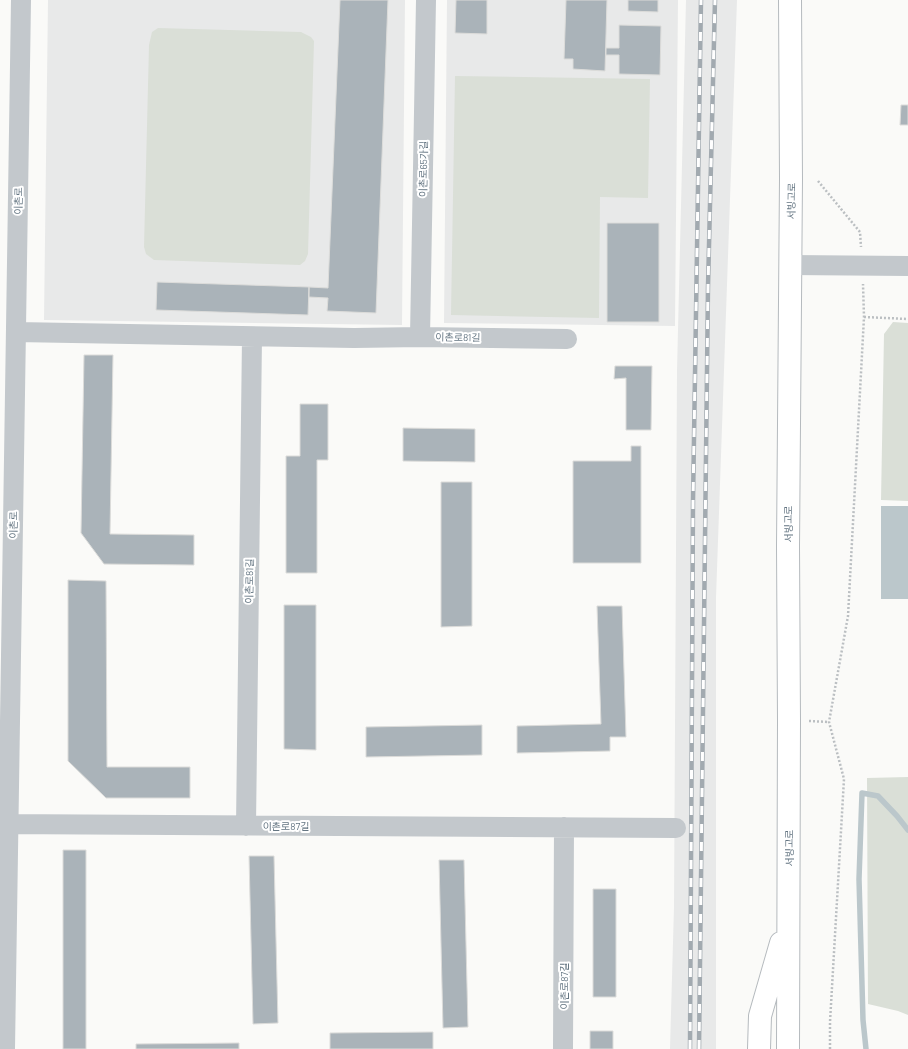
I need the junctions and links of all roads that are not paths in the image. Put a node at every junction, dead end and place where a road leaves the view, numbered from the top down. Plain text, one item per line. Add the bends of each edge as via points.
1 (21, 0) edge
2 (426, 0) edge
3 (790, 0) edge
4 (790, 265) junction
5 (908, 266) edge
6 (16, 332) junction
7 (252, 337) junction
8 (420, 337) junction
9 (568, 339) dead end
10 (6, 527) edge
11 (4, 824) edge
12 (246, 826) junction
13 (564, 827) junction
14 (676, 828) dead end
15 (788, 918) junction
16 (5, 1049) edge
17 (563, 1049) edge
18 (759, 1049) edge
19 (788, 1049) edge

1 - 6 street, 이촌로
2 - 8 street, 이촌로65가길
3 - 4 main road, 서빙고로
4 - 5 street
4 - 15 main road, 서빙고로
6 - 7 street, 이촌로81길
6 - 10 street, 이촌로
7 - 8 street, 이촌로81길
7 - 12 street, 이촌로81길
8 - 9 street, 이촌로81길
10 - 11 street, 이촌로
11 - 12 street, 이촌로87길
11 - 16 street, 이촌로
12 - 13 street, 이촌로87길
13 - 14 street, 이촌로87길
13 - 17 street, 이촌로87길
15 - 18 main road via 760,1016
15 - 19 main road, 서빙고로

